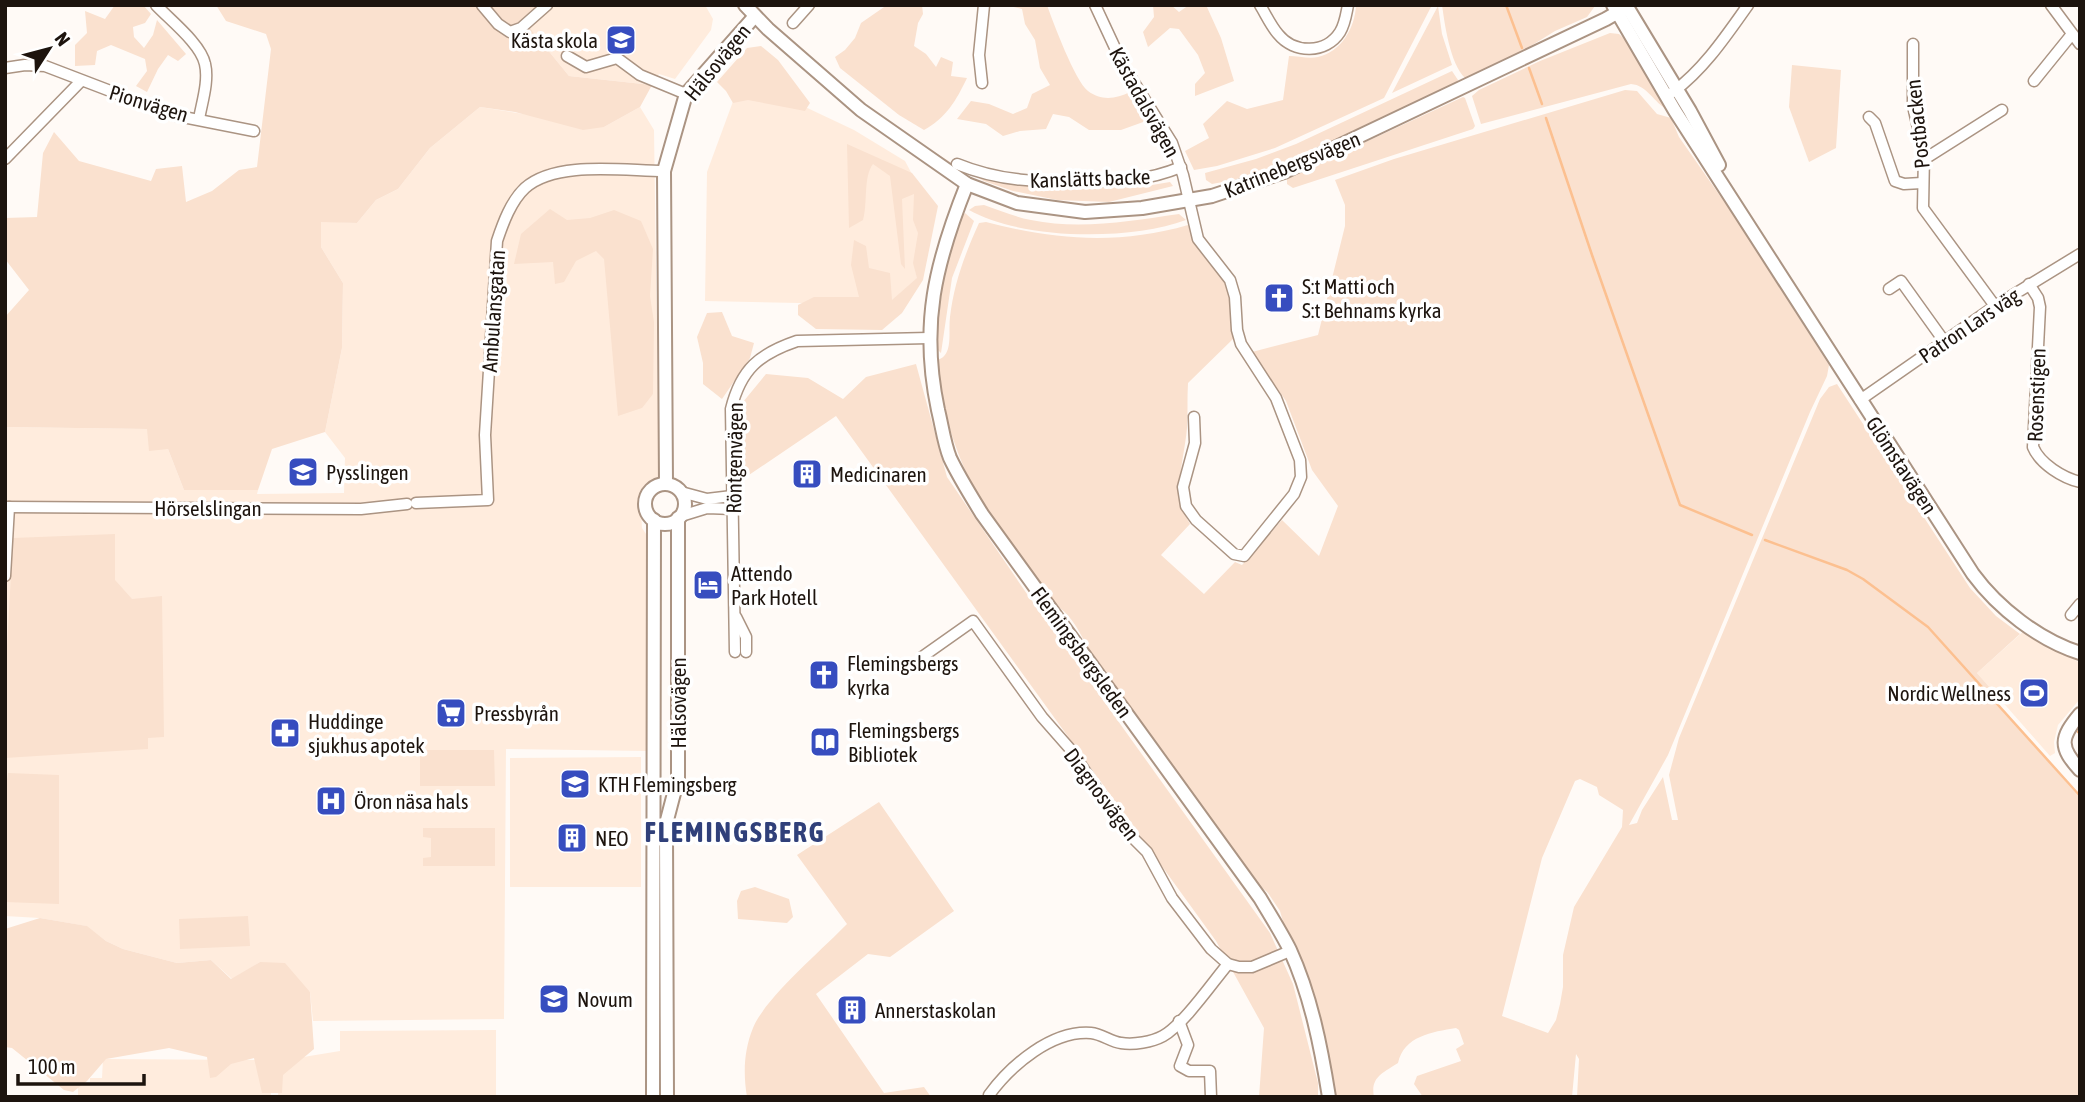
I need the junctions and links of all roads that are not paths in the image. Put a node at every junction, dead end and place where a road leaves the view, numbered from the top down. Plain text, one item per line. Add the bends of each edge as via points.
1 (156, 5) edge
2 (482, 5) edge
3 (547, 5) edge
4 (745, 5) edge
5 (809, 5) edge
6 (984, 5) edge
7 (1095, 5) edge
8 (1260, 5) edge
9 (1348, 5) edge
10 (1748, 5) edge
11 (2051, 5) edge
12 (1621, 7) edge
13 (755, 16) junction
14 (793, 23) dead end
15 (2072, 34) junction
16 (1913, 44) dead end
17 (2080, 44) edge
18 (567, 56) dead end
19 (5, 68) edge
20 (80, 81) junction
21 (2034, 81) dead end
22 (982, 83) dead end
23 (1672, 93) junction
24 (686, 94) junction
25 (2002, 110) dead end
26 (1869, 117) dead end
27 (199, 119) junction
28 (254, 131) dead end
29 (5, 159) edge
30 (1923, 160) junction
31 (957, 164) dead end
32 (1181, 167) junction
33 (664, 171) junction
34 (1922, 183) junction
35 (967, 184) junction
36 (1189, 200) junction
37 (2080, 254) edge
38 (2029, 285) junction
39 (1889, 289) dead end
40 (1995, 306) junction
41 (929, 338) junction
42 (1944, 341) junction
43 (1860, 400) junction
44 (1194, 417) dead end
45 (2080, 482) edge
46 (666, 484) junction
47 (681, 492) junction
48 (732, 496) junction
49 (488, 500) joint
50 (7, 507) edge
51 (733, 509) junction
52 (680, 517) junction
53 (654, 520) junction
54 (5, 576) edge
55 (2080, 604) edge
56 (2071, 615) dead end
57 (741, 652) dead end
58 (2078, 653) edge
59 (922, 657) dead end
60 (2080, 714) edge
61 (2080, 770) edge
62 (1290, 951) junction
63 (1228, 964) junction
64 (1180, 1021) junction
65 (989, 1095) dead end
66 (653, 1097) edge
67 (667, 1097) edge
68 (1211, 1097) edge
69 (1329, 1097) edge

1 - 27 street via 203,58 206,74
2 - 3 street via 510,32
4 - 13 street, Katrinebergsvägen
5 - 14 street
6 - 22 street via 979,55
7 - 32 street, Kästadalsvägen via 1123,65 1166,130
8 - 9 street via 1278,35 1293,47 1308,49 1338,36
10 - 23 street via 1717,47
11 - 15 street
12 - 23 street, Glömstavägen
12 - 36 street, Katrinebergsvägen via 1284,172
13 - 24 street, Hälsovägen
13 - 35 street, Katrinebergsvägen via 861,110
15 - 17 street
15 - 21 street
16 - 30 street, Postbacken via 1913,106
18 - 24 street via 586,67 617,58 640,75
19 - 20 street, Pionvägen via 45,66
20 - 27 street, Pionvägen via 173,115
20 - 29 street
23 - 43 street, Glömstavägen
24 - 33 street, Hälsovägen
25 - 30 street
26 - 34 street via 1895,181
27 - 28 street, Pionvägen
30 - 34 street, Postbacken
31 - 32 street, Kanslätts backe via 989,175 1055,183 1147,179
32 - 36 street, Kästadalsvägen
33 - 46 street, Hälsovägen
33 - 49 street, Ambulansgatan via 567,171 538,179 516,199 502,225 497,241 485,435
34 - 40 street, Postbacken via 1926,214
35 - 36 street, Katrinebergsvägen via 1017,203 1085,212
35 - 41 street, Flemingsbergsleden via 935,278
36 - 44 street, Kästadalsvägen via 1198,239 1230,280 1241,344 1276,398 1300,460 1301,477 1294,495 1242,557 1185,506 1184,485 1195,443
37 - 38 street, Patron Lars väg
38 - 40 street, Patron Lars väg
38 - 45 street, Rosenstigen via 2039,307 2033,447 2062,477
39 - 42 street via 1901,281
40 - 42 street, Patron Lars väg
41 - 48 street, Röntgenvägen via 797,341 760,358 736,389 731,409
41 - 62 street, Flemingsbergsleden via 933,385 950,456 982,514 1260,898
42 - 43 street, Patron Lars väg
43 - 58 street, Glömstavägen via 1981,586 2021,621
46 - 47 street
46 - 53 street via 655,487 645,500
47 - 48 street via 707,499
47 - 52 street via 685,504
48 - 51 street, Röntgenvägen
49 - 50 street, Hörselslingan via 361,509
50 - 54 street
51 - 52 street via 706,508
51 - 57 street, Röntgenvägen via 734,613
52 - 53 street via 664,524
52 - 67 street, Hälsovägen via 678,778 666,832
53 - 66 street, Hälsovägen
55 - 56 street
59 - 63 street, Diagnosvägen via 974,621 1123,828 1146,852 1204,942
60 - 61 street via 2064,740 2068,756
62 - 63 street via 1252,967
62 - 69 street, Flemingsbergsleden via 1311,1009
63 - 64 street
64 - 65 street via 1163,1036 1142,1043 1121,1043 1094,1033 1059,1037 1006,1073
64 - 68 street via 1188,1045 1180,1066 1210,1071

